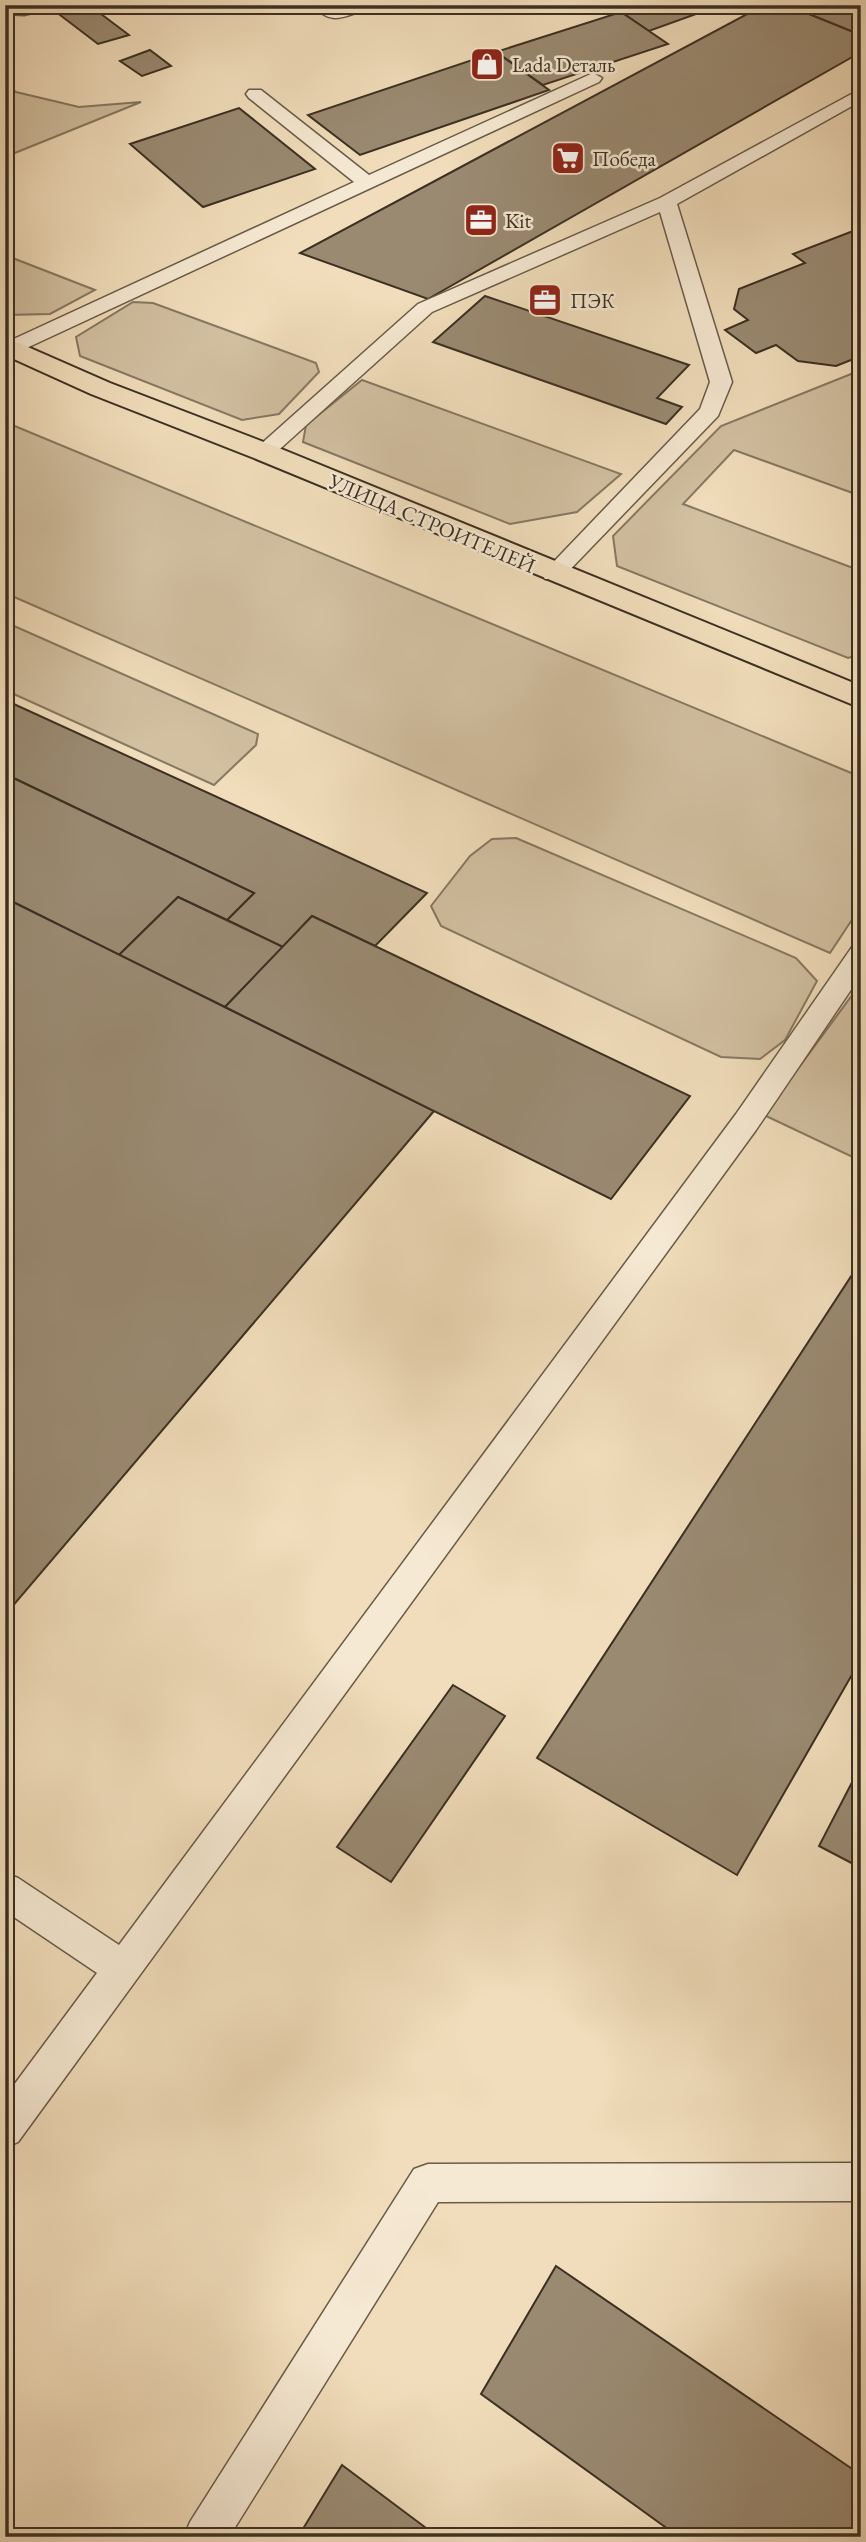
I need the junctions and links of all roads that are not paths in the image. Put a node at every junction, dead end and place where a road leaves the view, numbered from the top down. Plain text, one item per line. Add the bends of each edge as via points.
1 (43, 5) edge
2 (322, 5) edge
3 (361, 5) edge
4 (5, 9) edge
5 (593, 78) dead end
6 (255, 94) dead end
7 (857, 96) dead end
8 (367, 183) junction
9 (667, 202) junction
10 (8, 347) edge
11 (263, 452) junction
12 (553, 574) junction
13 (861, 698) edge
14 (861, 954) edge
15 (5, 1890) edge
16 (123, 1969) junction
17 (5, 2129) edge
18 (861, 2182) edge
19 (205, 2537) edge

1 - 4 lane
2 - 3 lane via 333,14
5 - 8 lane
6 - 8 lane
7 - 9 lane
8 - 10 lane
9 - 11 lane via 425,308
9 - 12 lane via 721,382 710,411
10 - 11 main road, УЛИЦА СТРОИТЕЛЕЙ
11 - 12 main road, УЛИЦА СТРОИТЕЛЕЙ
12 - 13 main road, УЛИЦА СТРОИТЕЛЕЙ
14 - 16 lane via 746,1122
15 - 16 lane
16 - 17 lane
18 - 19 lane via 428,2183

